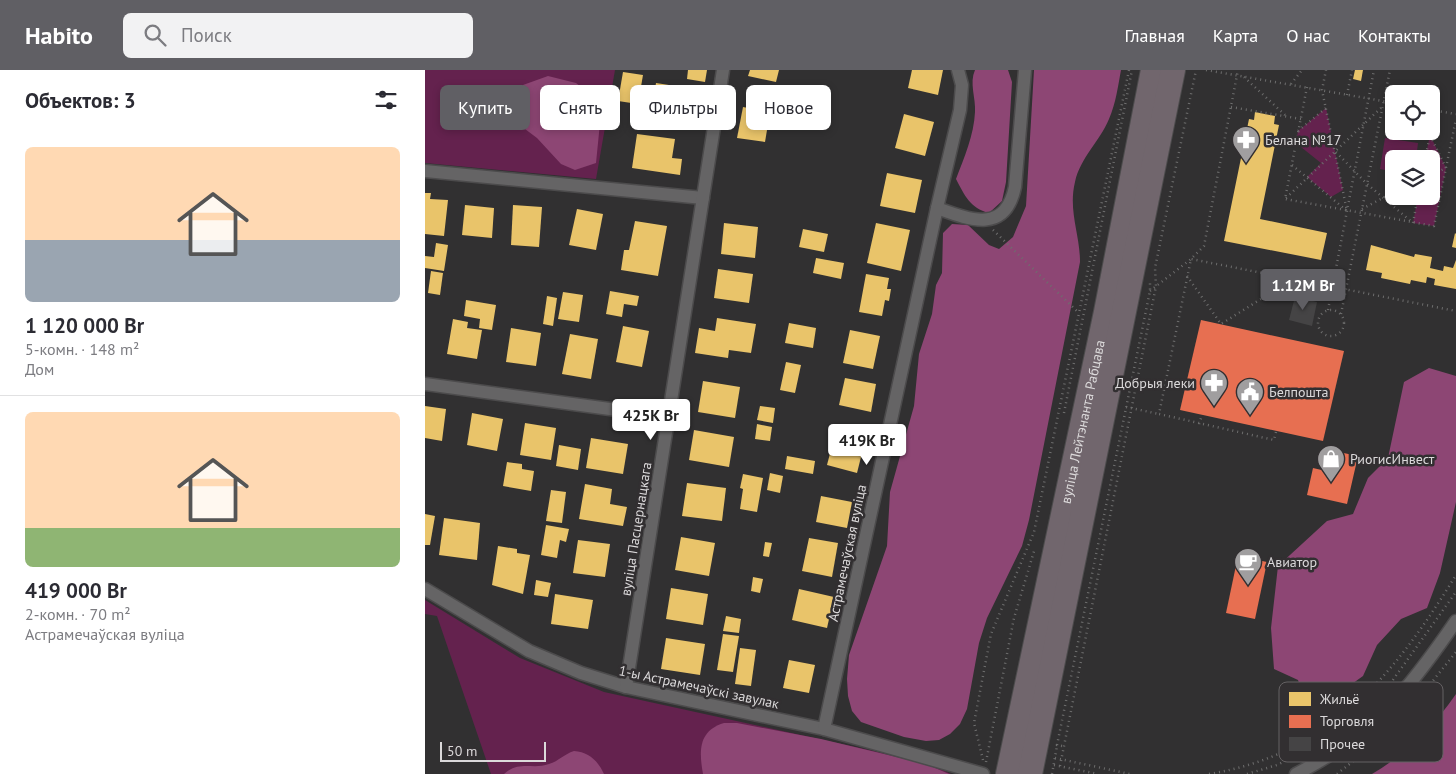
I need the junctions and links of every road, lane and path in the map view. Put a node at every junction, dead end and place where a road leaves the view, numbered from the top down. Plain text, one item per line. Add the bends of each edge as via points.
1 (723, 70) edge
2 (958, 70) edge
3 (1025, 70) edge
4 (1131, 70) edge
5 (1153, 70) edge
6 (1173, 70) edge
7 (1196, 70) edge
8 (1206, 70) edge
9 (1238, 70) edge
10 (1301, 70) edge
11 (1326, 70) edge
12 (1352, 70) edge
13 (1374, 70) edge
14 (1390, 70) edge
15 (1237, 75) junction
16 (1243, 76) junction
17 (1291, 84) junction
18 (1307, 87) junction
19 (1322, 90) junction
20 (1347, 94) junction
21 (1368, 98) junction
22 (1384, 101) junction
23 (1383, 106) junction
24 (1231, 107) junction
25 (1325, 108) junction
26 (1440, 111) edge
27 (1456, 114) edge
28 (1286, 116) junction
29 (1301, 119) junction
30 (1456, 122) edge
31 (1363, 124) junction
32 (1298, 131) junction
33 (1434, 140) edge
34 (1335, 151) junction
35 (1292, 165) junction
36 (1446, 168) junction
37 (425, 171) edge
38 (1355, 171) junction
39 (1440, 171) edge
40 (1307, 178) junction
41 (1367, 184) junction
42 (1383, 197) junction
43 (703, 198) junction
44 (1285, 200) junction
45 (1416, 205) edge
46 (937, 208) junction
47 (1363, 209) junction
48 (1347, 211) junction
49 (1361, 214) junction
50 (983, 220) junction
51 (1413, 223) junction
52 (1191, 260) junction
53 (1187, 276) junction
54 (1293, 279) junction
55 (1156, 286) junction
56 (1333, 287) junction
57 (1346, 290) junction
58 (1150, 291) dead end
59 (1328, 310) junction
60 (1456, 311) edge
61 (1079, 313) junction
62 (1341, 314) junction
63 (1083, 315) junction
64 (425, 384) edge
65 (1127, 407) dead end
66 (1131, 408) junction
67 (1159, 414) junction
68 (1202, 415) dead end
69 (669, 417) junction
70 (1063, 419) dead end
71 (1199, 424) junction
72 (1276, 432) dead end
73 (1037, 542) dead end
74 (1456, 575) edge
75 (425, 589) edge
76 (1456, 592) edge
77 (1456, 621) edge
78 (1456, 652) edge
79 (1380, 682) edge
80 (1392, 682) edge
81 (1411, 682) edge
82 (1432, 682) edge
83 (626, 687) junction
84 (824, 729) junction
85 (1057, 745) dead end
86 (1063, 746) junction
87 (1279, 754) edge
88 (1055, 758) dead end
89 (1061, 759) junction
90 (1283, 762) edge
91 (1317, 762) edge
92 (1352, 762) edge
93 (1054, 765) dead end
94 (1060, 766) junction
95 (984, 770) edge
96 (1008, 774) edge
97 (1030, 774) edge
98 (1098, 774) edge
99 (1130, 774) edge
100 (1209, 774) edge
101 (1247, 774) edge
102 (1296, 774) edge
103 (1337, 774) edge

1 - 43 street, вуліца Пасцернацкага
2 - 46 street, Астрамечаўская вуліца via 962,85 960,110
3 - 50 street via 1013,200 996,217
4 - 61 path
4 - 63 path
5 - 96 highway, вуліца Лейтэнанта Рабцава via 1106,312
6 - 97 highway, вуліца Лейтэнанта Рабцава
7 - 55 path via 1155,268
8 - 15 path
9 - 15 path
10 - 17 path
11 - 19 path
12 - 20 path
13 - 21 path
14 - 22 path
15 - 16 path
15 - 24 path
16 - 17 path
16 - 28 path
17 - 18 path
18 - 19 path
18 - 29 path
19 - 20 path
19 - 25 path
20 - 21 path
21 - 22 path
21 - 31 path
22 - 23 path
23 - 31 path
23 - 41 path
24 - 28 path
24 - 52 path via 1204,246
25 - 32 path
25 - 34 path
26 - 27 path
28 - 29 path
29 - 32 path
30 - 36 path
31 - 34 path
31 - 38 path
32 - 35 path
33 - 36 path
34 - 38 path
34 - 40 path
34 - 48 path
35 - 40 path
35 - 44 path
36 - 39 path
36 - 51 path via 1433,226
37 - 43 street
38 - 41 path
38 - 48 path
40 - 44 path
40 - 48 path
41 - 42 path
41 - 47 path
42 - 47 path
42 - 51 path
43 - 69 street, вуліца Пасцернацкага
44 - 48 path
45 - 51 path
46 - 50 street via 972,221
46 - 84 street, Астрамечаўская вуліца
47 - 49 path
48 - 49 path
48 - 56 path
49 - 51 path
49 - 57 path
50 - 61 path
52 - 53 path
52 - 54 path
52 - 55 path
53 - 54 path via 1221,324
53 - 67 path
54 - 56 path
55 - 58 path
55 - 66 path
56 - 57 path
56 - 59 path
57 - 60 path
57 - 62 path
59 - 62 path
59 - 62 path via 1320,316 1318,325 1328,336 1342,332 1345,322
61 - 63 path
61 - 95 path via 1034,532 991,634 974,723
63 - 70 path
64 - 69 street
65 - 66 path
66 - 67 path
66 - 86 path
67 - 71 path
68 - 71 path
69 - 83 street, вуліца Пасцернацкага
71 - 72 path via 1274,440
73 - 95 path via 1014,618
74 - 79 path
75 - 83 street, 1-ы Астрамечаўскі завулак via 529,651 581,673
76 - 80 path
77 - 81 street
78 - 82 path
83 - 84 street, 1-ы Астрамечаўскі завулак
84 - 95 street, 1-ы Астрамечаўскі завулак
85 - 86 path
86 - 89 path
87 - 100 path via 1232,770
88 - 89 path
89 - 94 path
89 - 99 path
90 - 101 path
91 - 102 street
92 - 103 path
93 - 94 path
94 - 98 path

